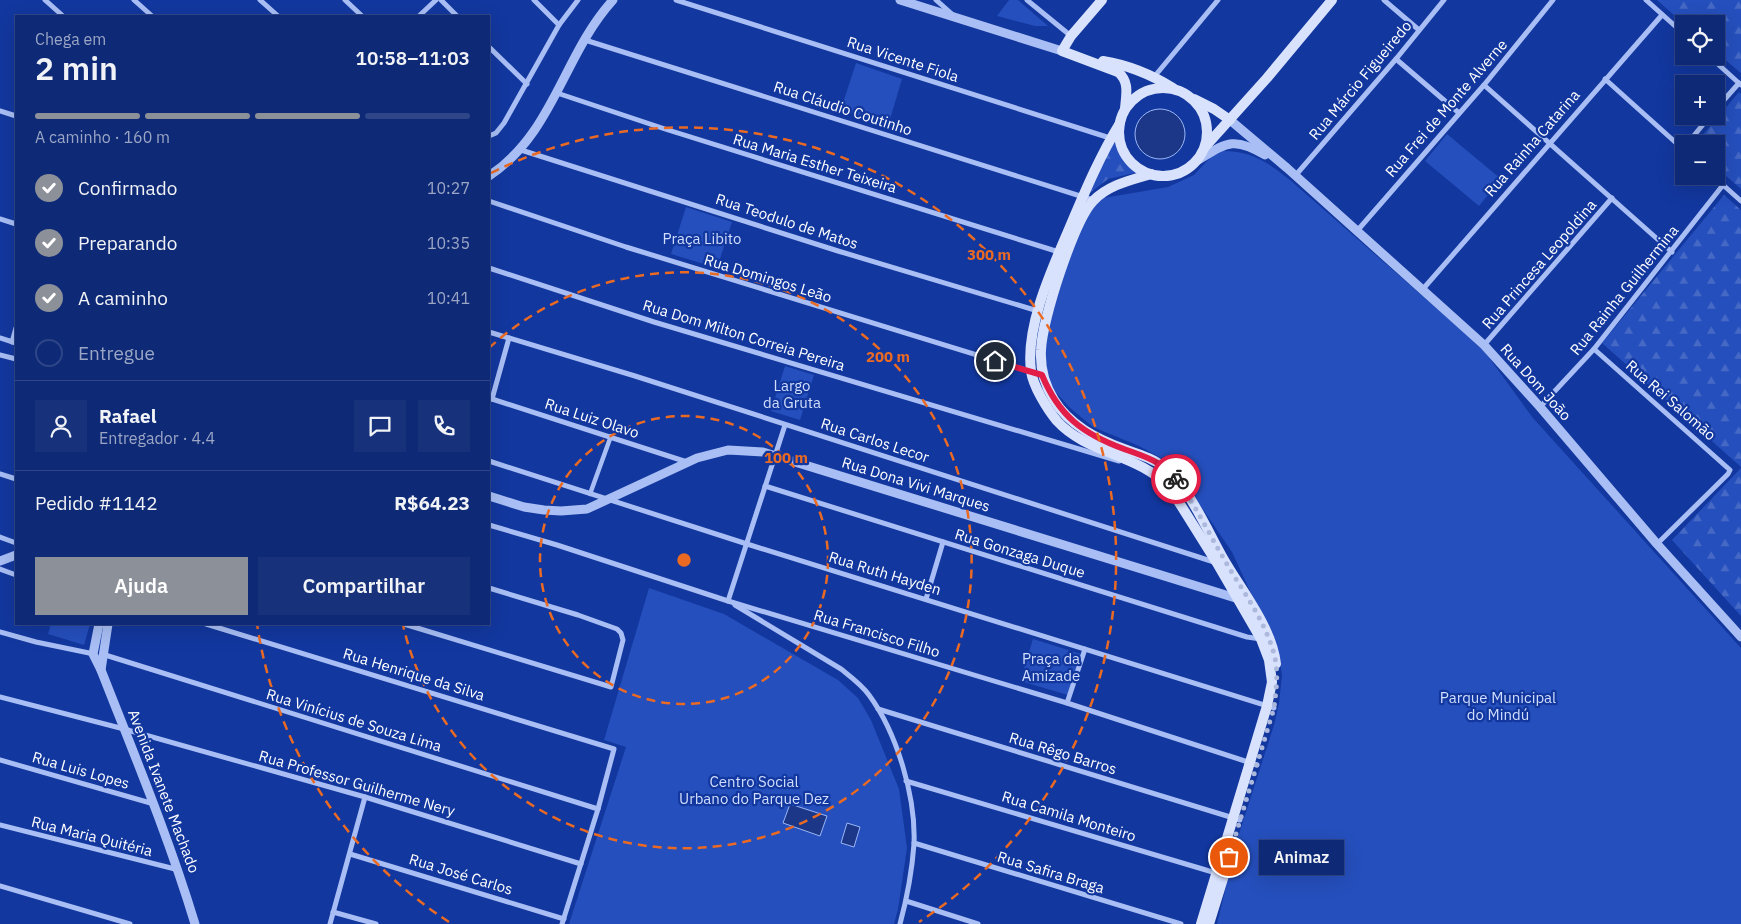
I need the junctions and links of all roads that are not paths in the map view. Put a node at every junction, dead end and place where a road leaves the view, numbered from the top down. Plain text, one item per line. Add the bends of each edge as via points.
1 (45, 0) edge
2 (134, 0) edge
3 (260, 0) edge
4 (345, 0) edge
5 (436, 0) edge
6 (441, 0) edge
7 (534, 0) edge
8 (578, 0) edge
9 (613, 0) edge
10 (676, 0) edge
11 (900, 0) edge
12 (936, 0) edge
13 (1027, 0) edge
14 (1102, 0) edge
15 (1218, 0) edge
16 (1332, 0) edge
17 (1384, 0) edge
18 (1444, 0) edge
19 (1554, 0) edge
20 (1646, 0) edge
21 (688, 2) edge
22 (62, 15) edge
23 (151, 15) edge
24 (277, 15) edge
25 (361, 15) edge
26 (420, 15) edge
27 (456, 15) edge
28 (1662, 15) junction
29 (957, 18) junction
30 (559, 25) junction
31 (1675, 26) edge
32 (1419, 30) junction
33 (1070, 36) junction
34 (585, 40) junction
35 (490, 48) edge
36 (1062, 51) junction
37 (1083, 58) junction
38 (1396, 59) junction
39 (1719, 65) edge
40 (1154, 77) junction
41 (1606, 79) junction
42 (527, 84) junction
43 (1740, 84) edge
44 (1484, 85) junction
45 (557, 93) junction
46 (1183, 94) junction
47 (1725, 100) edge
48 (1124, 110) junction
49 (0, 111) edge
50 (1459, 113) junction
51 (15, 116) edge
52 (1230, 120) junction
53 (1120, 123) junction
54 (1703, 125) edge
55 (1694, 135) edge
56 (490, 136) edge
57 (1110, 138) junction
58 (1550, 142) junction
59 (1675, 142) edge
60 (1203, 149) junction
61 (521, 150) junction
62 (1195, 162) junction
63 (1287, 168) junction
64 (1151, 174) junction
65 (490, 175) edge
66 (1295, 176) junction
67 (1723, 186) joint
68 (1083, 197) junction
69 (1612, 198) junction
70 (1093, 200) junction
71 (490, 201) edge
72 (1741, 201) edge
73 (0, 219) edge
74 (15, 224) edge
75 (1356, 231) junction
76 (1672, 252) junction
77 (1063, 253) junction
78 (490, 268) edge
79 (1422, 289) junction
80 (1042, 313) junction
81 (490, 332) edge
82 (0, 338) edge
83 (509, 338) junction
84 (14, 342) edge
85 (1484, 345) junction
86 (1594, 349) junction
87 (0, 355) edge
88 (15, 359) edge
89 (1037, 374) junction
90 (490, 398) edge
91 (1540, 407) junction
92 (785, 425) junction
93 (611, 436) junction
94 (775, 455) junction
95 (490, 461) edge
96 (687, 462) junction
97 (1165, 468) junction
98 (1152, 471) junction
99 (0, 474) edge
100 (15, 479) edge
101 (765, 486) junction
102 (590, 494) junction
103 (490, 496) edge
104 (609, 500) junction
105 (490, 526) edge
106 (0, 537) edge
107 (943, 542) junction
108 (15, 543) edge
109 (746, 544) junction
110 (1657, 544) junction
111 (15, 555) edge
112 (0, 561) edge
113 (1221, 561) junction
114 (0, 569) edge
115 (15, 575) edge
116 (490, 588) edge
117 (926, 599) junction
118 (728, 601) junction
119 (1244, 601) junction
120 (99, 625) edge
121 (108, 625) edge
122 (209, 625) edge
123 (407, 625) edge
124 (0, 632) edge
125 (1741, 637) edge
126 (1265, 638) junction
127 (1085, 649) junction
128 (93, 654) junction
129 (103, 654) junction
130 (101, 670) junction
131 (0, 696) edge
132 (1067, 703) junction
133 (1271, 707) junction
134 (878, 709) junction
135 (124, 729) junction
136 (0, 760) edge
137 (1254, 765) junction
138 (906, 781) junction
139 (365, 797) junction
140 (155, 804) junction
141 (598, 809) junction
142 (1237, 819) junction
143 (0, 825) edge
144 (914, 843) junction
145 (350, 854) junction
146 (580, 864) junction
147 (179, 870) junction
148 (1221, 875) junction
149 (0, 886) edge
150 (906, 901) junction
151 (333, 912) junction
152 (563, 921) edge
153 (130, 924) edge
154 (196, 924) edge
155 (330, 924) edge
156 (376, 924) edge
157 (900, 924) edge
158 (978, 924) edge
159 (1181, 924) edge
160 (1201, 924) edge
161 (1209, 924) edge

1 - 22 street
2 - 23 street
3 - 24 street
4 - 25 street
5 - 26 street
6 - 27 street
7 - 30 street
8 - 30 street
9 - 34 street
10 - 21 street, Rua Vicente Fiola
11 - 29 street
12 - 29 street
13 - 33 street
14 - 33 main road
15 - 40 street
16 - 52 main road
17 - 32 street
18 - 32 street, Rua Márcio Figueiredo
19 - 44 street, Rua Frei de Monte Alverne
20 - 28 street
21 - 57 street, Rua Vicente Fiola
28 - 31 street
28 - 41 street, Rua Rainha Catarina
29 - 36 street
30 - 42 street
32 - 38 street, Rua Márcio Figueiredo
33 - 36 main road
34 - 45 street
34 - 68 street, Rua Cláudio Coutinho
35 - 42 street
36 - 37 main road
37 - 40 main road via 1123,66
37 - 48 main road via 1123,76 1127,87
38 - 50 street
38 - 66 street, Rua Márcio Figueiredo
39 - 43 street
40 - 46 main road
41 - 58 street, Rua Rainha Catarina
41 - 59 street
42 - 56 street via 504,123 496,134
43 - 47 street
44 - 50 street, Rua Frei de Monte Alverne
44 - 58 street
45 - 61 street
45 - 77 street, Rua Maria Esther Teixeira
46 - 48 main road via 1158,88 1138,95
46 - 52 main road, Rua Dom João
46 - 60 main road via 1201,110 1205,120
48 - 53 main road
49 - 51 street
50 - 75 street, Rua Frei de Monte Alverne
52 - 60 main road
52 - 63 street, Rua Dom João
53 - 57 main road
53 - 64 main road via 1120,145 1125,155 1141,170
54 - 55 street
57 - 68 main road
58 - 69 street
58 - 79 street, Rua Rainha Catarina
60 - 62 main road
61 - 65 street
61 - 80 street, Rua Teodulo de Matos
62 - 63 street, Rua Dom João via 1233,143 1244,144
62 - 64 main road via 1170,175
63 - 66 street, Rua Dom João
64 - 70 main road via 1116,185
66 - 75 street, Rua Dom João
67 - 72 street
67 - 76 street, Rua Rainha Guilhermina
68 - 70 street, Rua Cláudio Coutinho
68 - 77 main road
69 - 76 street
69 - 85 street, Rua Princesa Leopoldina
70 - 77 main road
71 - 89 street, Rua Domingos Leão via 626,247
73 - 74 street
75 - 79 street, Rua Dom João
76 - 86 street, Rua Rainha Guilhermina
77 - 80 main road
78 - 98 street, Rua Dom Milton Correia Pereira via 654,322
79 - 85 street, Rua Dom João
80 - 89 main road via 1031,348
81 - 83 street, Rua Carlos Lecor
82 - 84 street
83 - 90 street
83 - 92 street, Rua Carlos Lecor
85 - 91 street, Rua Dom João
86 - 91 street, Rua Rainha Guilhermina
86 - 110 street, Rua Rei Salomão via 1730,470
87 - 88 street
89 - 97 main road via 1054,400 1080,428
89 - 98 main road via 1042,399 1057,421 1071,433
90 - 93 street, Rua Luiz Olavo
91 - 110 street, Rua Dom João
92 - 94 street
92 - 113 street, Rua Carlos Lecor
93 - 96 street, Rua Luiz Olavo
93 - 102 street
94 - 96 street, Rua Dona Vivi Marques via 728,450
94 - 101 street
94 - 119 street, Rua Dona Vivi Marques
95 - 102 street, Rua Ruth Hayden
96 - 104 street, Rua Dona Vivi Marques
97 - 98 street, Rua Dom Milton Correia Pereira
97 - 113 main road via 1189,497
98 - 113 main road via 1170,488
99 - 100 street
101 - 107 street, Rua Gonzaga Duque
101 - 109 street
102 - 104 street, Rua Ruth Hayden
103 - 104 street, Rua Dona Vivi Marques via 524,507 561,511 588,509
104 - 109 street, Rua Ruth Hayden
105 - 118 street, Rua Francisco Filho
106 - 108 street
107 - 117 street
107 - 126 street, Rua Gonzaga Duque via 1238,634
109 - 117 street, Rua Ruth Hayden
109 - 118 street
110 - 125 street, Rua Dom João
111 - 112 street
113 - 119 main road
114 - 115 street
116 - 123 street via 617,629 622,640 611,687
117 - 127 street, Rua Ruth Hayden
118 - 132 street, Rua Francisco Filho
118 - 134 street via 841,669 868,694
119 - 126 main road
120 - 128 street
121 - 129 street, Avenida Ivanete Machado
122 - 141 street, Rua Henrique da Silva via 614,750
124 - 128 street, Rua Vinícius de Souza Lima
126 - 133 main road via 1272,682
127 - 132 street
127 - 133 street, Rua Ruth Hayden
128 - 129 street, Rua Vinícius de Souza Lima
128 - 130 street, Avenida Ivanete Machado
129 - 130 street, Avenida Ivanete Machado
129 - 141 street, Rua Vinícius de Souza Lima
130 - 135 street, Avenida Ivanete Machado
131 - 135 street, Rua Professor Guilherme Nery
132 - 137 street, Rua Francisco Filho
133 - 137 main road
134 - 138 street
134 - 142 street, Rua Rêgo Barros
135 - 139 street, Rua Professor Guilherme Nery
135 - 140 street, Avenida Ivanete Machado
136 - 140 street, Rua Luis Lopes
137 - 142 main road
138 - 144 street
138 - 148 street, Rua Camila Monteiro
139 - 145 street
139 - 146 street, Rua Professor Guilherme Nery
140 - 147 street, Avenida Ivanete Machado
141 - 146 street
142 - 148 main road
143 - 147 street, Rua Maria Quitéria
144 - 150 street
144 - 159 street, Rua Safira Braga
145 - 151 street
145 - 152 street, Rua José Carlos
146 - 152 street
147 - 154 street, Avenida Ivanete Machado
148 - 160 main road
148 - 161 main road
149 - 153 street
150 - 157 street
150 - 158 street
151 - 155 street
151 - 156 street

